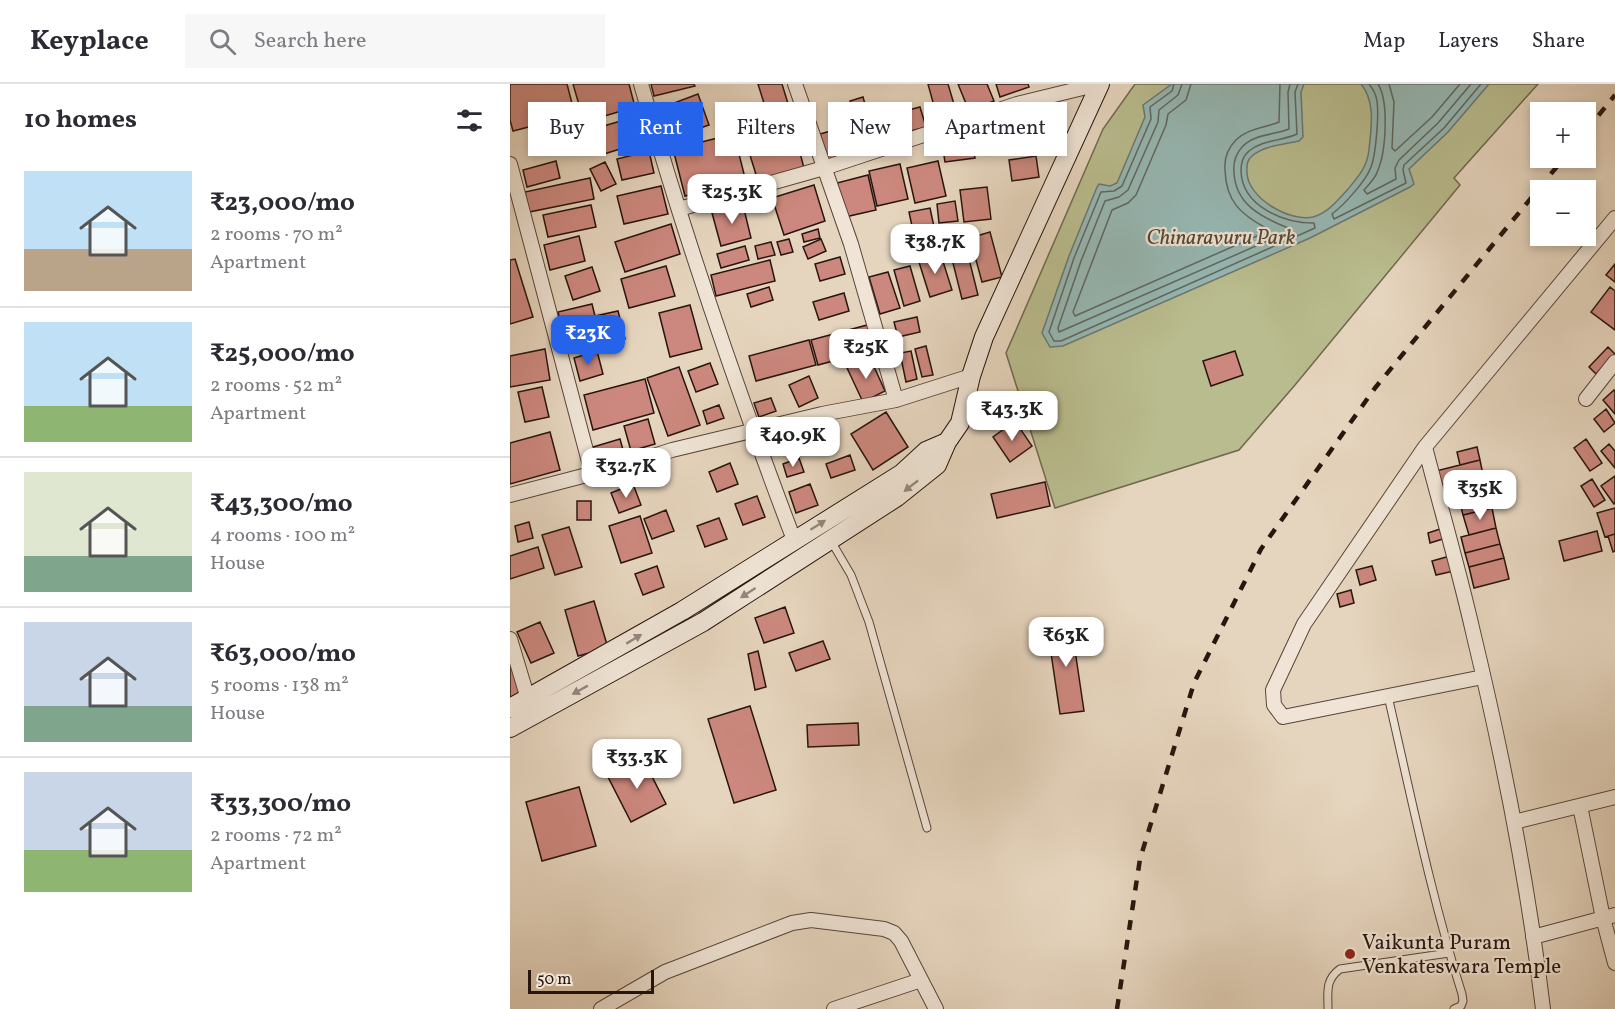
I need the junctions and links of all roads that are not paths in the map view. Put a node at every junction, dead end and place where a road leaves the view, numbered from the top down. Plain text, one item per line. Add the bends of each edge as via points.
1 (641, 84) edge
2 (795, 84) edge
3 (1099, 84) edge
4 (510, 164) edge
5 (824, 168) junction
6 (679, 209) junction
7 (1615, 218) edge
8 (1615, 362) edge
9 (971, 376) junction
10 (1586, 399) dead end
11 (896, 400) junction
12 (752, 431) junction
13 (947, 442) junction
14 (1425, 447) junction
15 (592, 473) junction
16 (510, 495) edge
17 (794, 540) junction
18 (830, 540) junction
19 (510, 639) edge
20 (1483, 676) junction
21 (1388, 696) junction
22 (528, 699) junction
23 (510, 708) edge
24 (510, 728) edge
25 (1615, 797) edge
26 (1580, 806) junction
27 (1514, 822) junction
28 (927, 828) dead end
29 (1609, 917) edge
30 (1533, 937) junction
31 (1449, 953) junction
32 (1615, 963) edge
33 (921, 980) junction
34 (601, 1009) edge
35 (834, 1009) edge
36 (936, 1009) edge
37 (1328, 1009) edge
38 (1454, 1009) edge
39 (1543, 1009) edge

1 - 6 street
2 - 5 street
3 - 5 street via 1017,104
3 - 9 main road via 984,337
4 - 15 street
5 - 6 street
5 - 11 street via 851,244
6 - 12 street
7 - 14 street
8 - 10 street
9 - 11 street
9 - 13 main road via 960,423
11 - 12 street
12 - 15 street
12 - 17 street
17 -> 13 main road via 901,474 926,451
13 -> 18 main road via 937,465 897,497
14 - 20 street
14 - 21 street via 1304,624 1273,690 1274,705 1283,717
15 - 16 street
22 -> 17 main road
18 -> 24 main road via 703,622
18 - 28 lane via 851,575 869,622
19 - 22 street
20 - 21 street
20 - 27 street
21 - 31 lane
22 - 23 main road
25 - 26 street
26 - 27 street
26 - 29 street
27 - 30 street
29 - 30 street
29 - 32 street
30 - 39 street
31 - 37 lane via 1340,969 1331,975
31 - 38 lane via 1463,1001
33 - 34 street via 894,933 803,920 665,972
33 - 35 street
33 - 36 street

